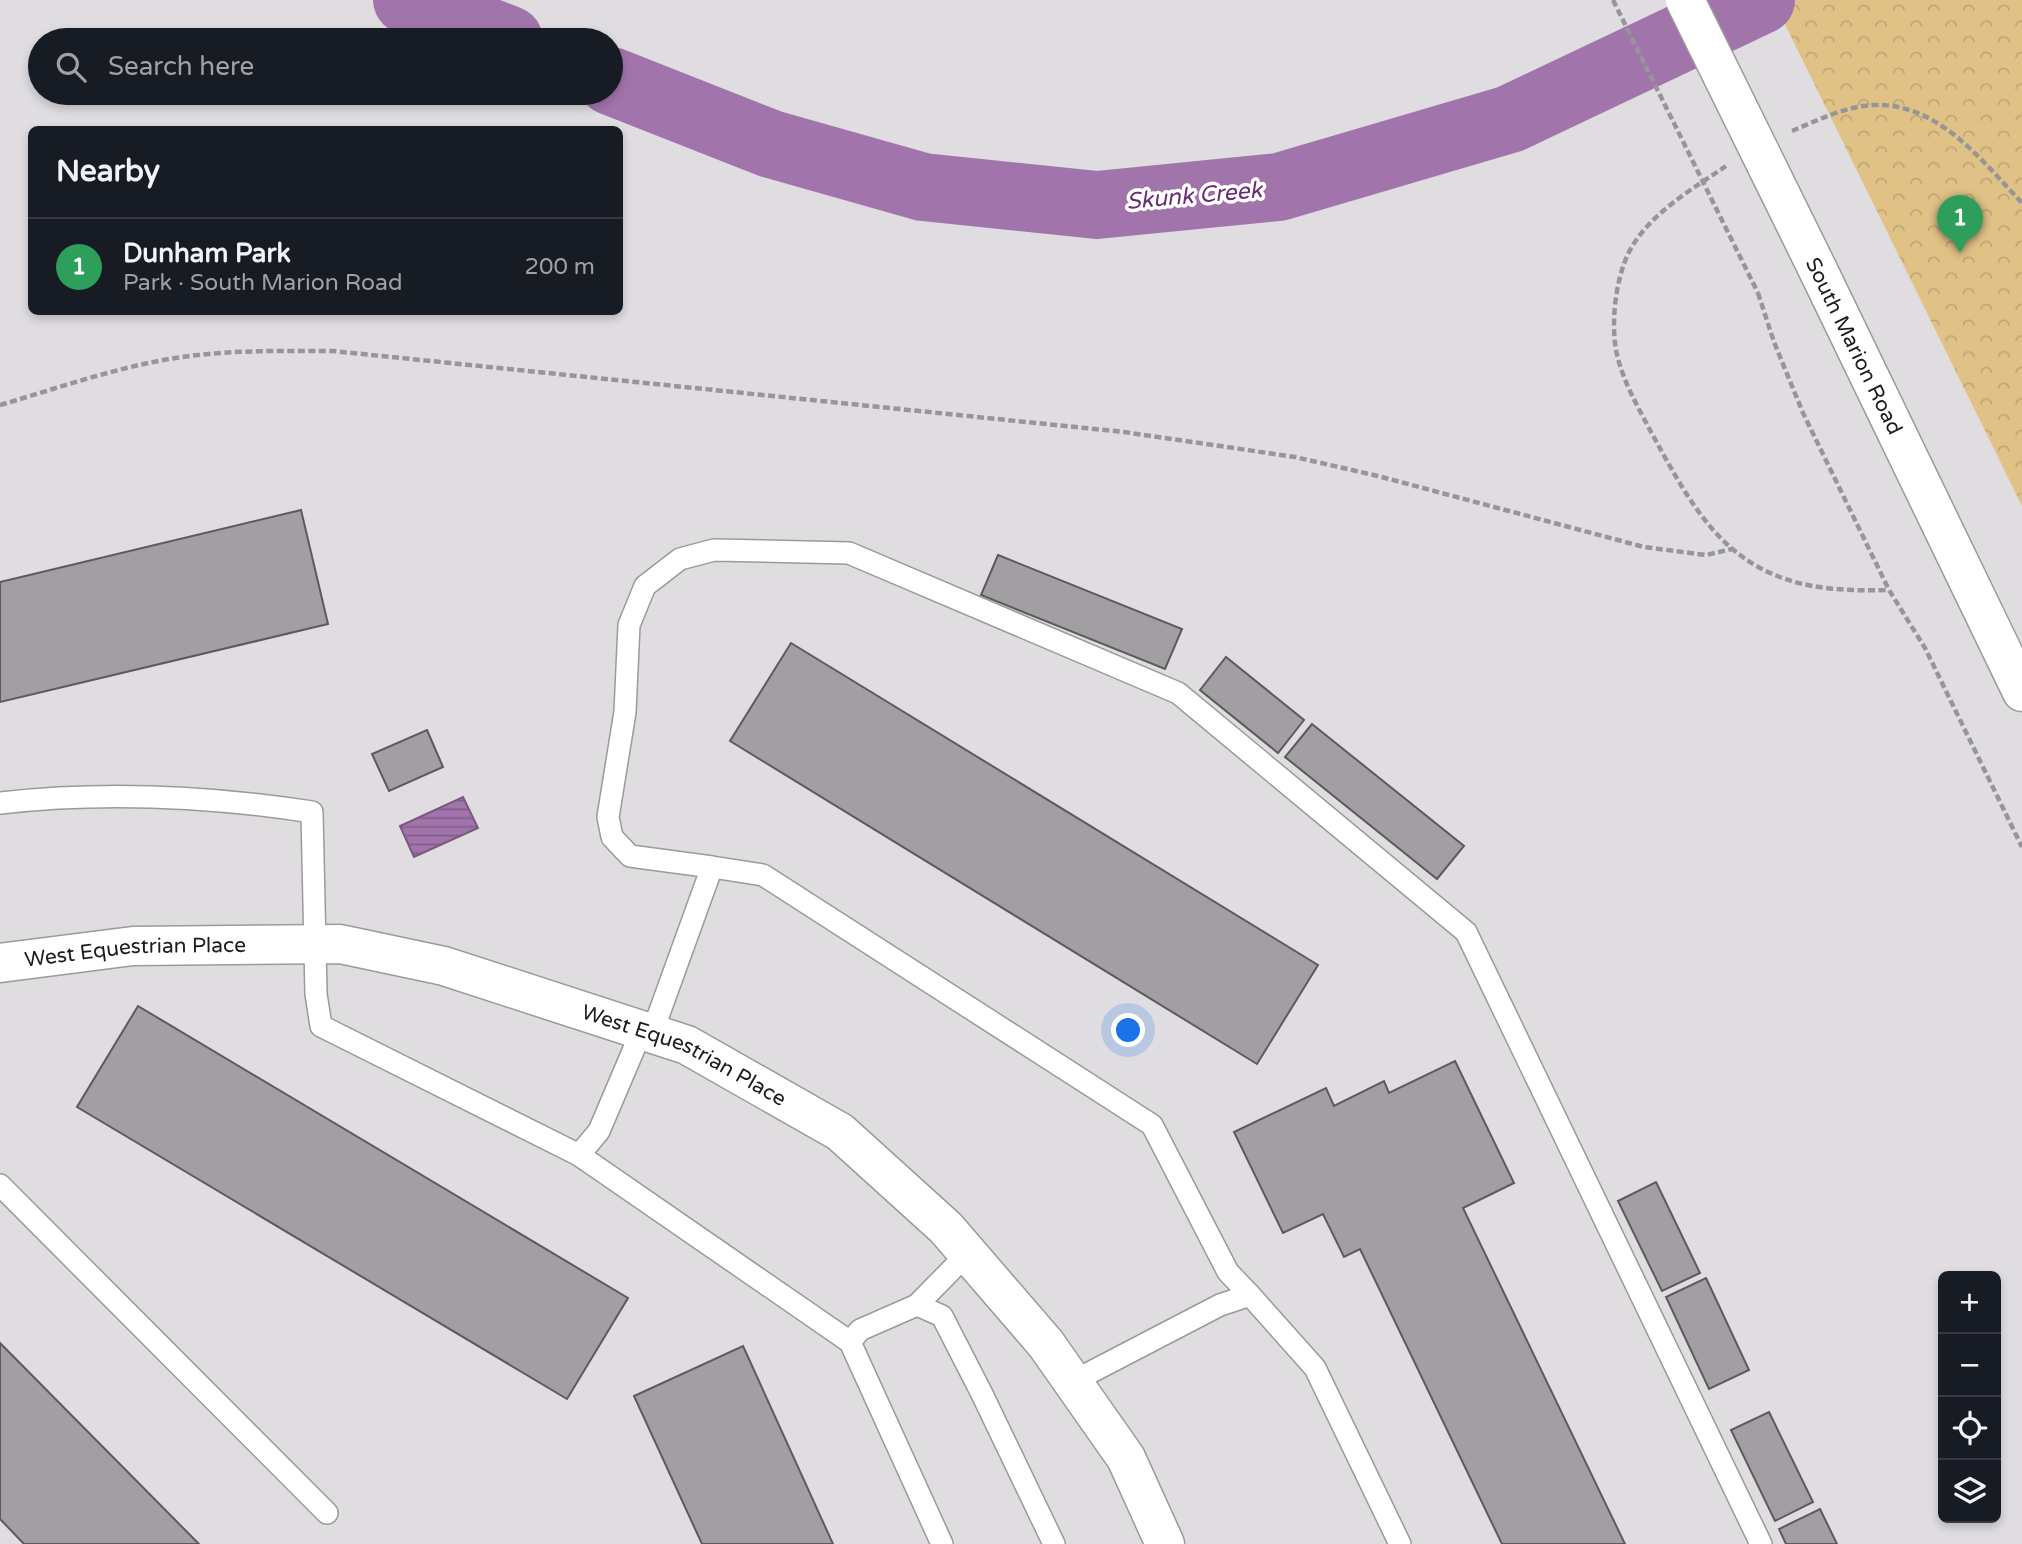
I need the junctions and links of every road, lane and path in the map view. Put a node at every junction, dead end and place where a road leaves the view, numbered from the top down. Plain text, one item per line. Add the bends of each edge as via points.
1 (1613, 0) edge
2 (1685, 0) edge
3 (1782, 136) dead end
4 (1730, 163) dead end
5 (2022, 203) edge
6 (0, 405) edge
7 (1732, 549) junction
8 (1889, 590) junction
9 (2020, 683) edge
10 (0, 803) edge
11 (2022, 847) edge
12 (712, 867) junction
13 (315, 944) junction
14 (0, 963) edge
15 (647, 1032) junction
16 (579, 1155) junction
17 (0, 1185) edge
18 (968, 1254) junction
19 (1251, 1295) junction
20 (917, 1305) junction
21 (850, 1342) junction
22 (1072, 1382) junction
23 (327, 1513) dead end
24 (942, 1544) edge
25 (1054, 1544) edge
26 (1165, 1544) edge
27 (1400, 1544) edge
28 (1761, 1544) edge

1 - 8 path, bridge via 1758,293 1803,413
2 - 9 street, South Marion Road, bridge
3 - 5 path via 1844,111 1874,105 1904,108 1950,131
4 - 7 path via 1648,226 1628,254 1618,287 1615,344 1639,409 1681,487
6 - 7 path via 128,368 196,355 333,351 1202,442 1378,475 1644,547 1706,555
7 - 8 path via 1764,570 1806,585 1847,591
8 - 11 path via 1925,648
10 - 13 lane via 131,795 241,801 312,812
12 - 15 lane
12 - 19 lane via 763,875 1152,1125 1228,1272
12 - 28 lane via 630,856 612,837 608,817 625,712 629,625 645,586 680,559 714,550 849,553 1178,693 1466,932
13 - 14 street, West Equestrian Place via 133,946
13 - 15 street, West Equestrian Place via 341,944 444,966
13 - 16 lane via 321,1026
15 - 16 lane via 599,1131
15 - 18 street, West Equestrian Place via 687,1045 840,1132 946,1228
16 - 21 lane
17 - 23 lane
18 - 20 lane
18 - 22 street, West Equestrian Place
19 - 22 lane via 1220,1305
19 - 27 lane via 1315,1368
20 - 21 lane via 860,1330
20 - 25 lane via 942,1316
21 - 24 lane
22 - 26 street, West Equestrian Place via 1126,1458

